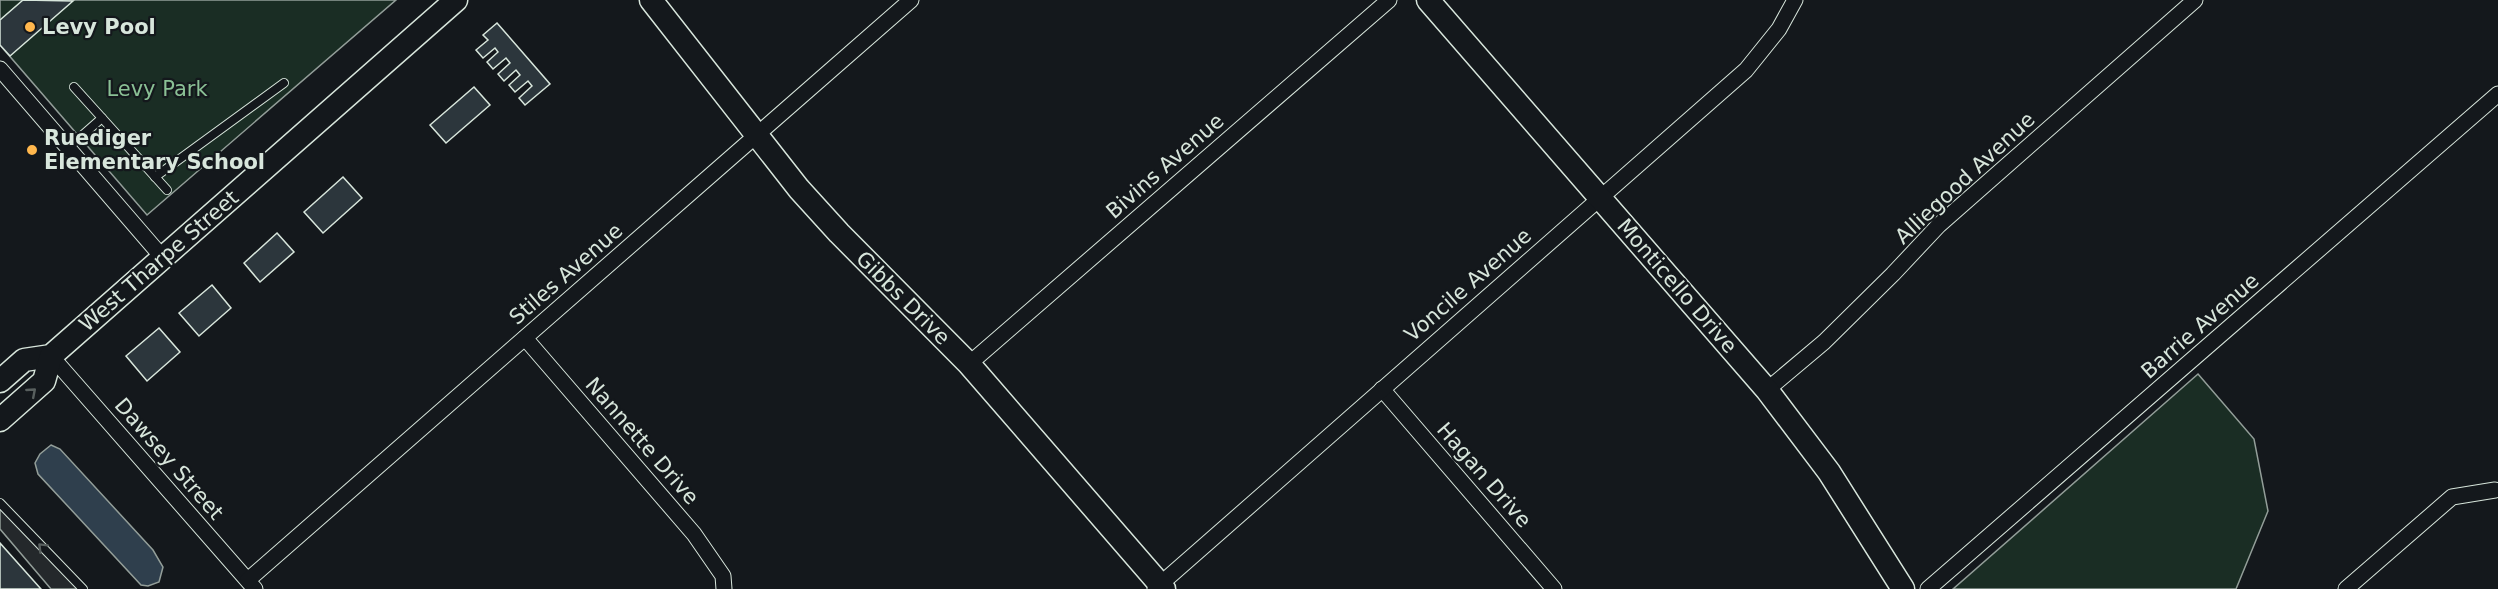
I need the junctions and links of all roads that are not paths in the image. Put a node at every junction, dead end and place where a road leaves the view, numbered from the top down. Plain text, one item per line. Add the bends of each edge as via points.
1 (456, 0) edge
2 (651, 0) edge
3 (911, 0) edge
4 (1389, 0) edge
5 (1428, 0) edge
6 (1795, 0) edge
7 (2195, 0) edge
8 (0, 69) edge
9 (284, 83) dead end
10 (74, 87) dead end
11 (2498, 94) edge
12 (102, 118) junction
13 (758, 134) junction
14 (68, 148) junction
15 (155, 177) junction
16 (167, 190) dead end
17 (1600, 197) junction
18 (163, 258) junction
19 (525, 338) junction
20 (51, 356) junction
21 (969, 364) junction
22 (0, 381) edge
23 (1382, 389) junction
24 (1767, 390) junction
25 (0, 420) edge
26 (2495, 490) dead end
27 (0, 503) edge
28 (723, 583) edge
29 (252, 585) edge
30 (1160, 588) edge
31 (83, 589) edge
32 (1554, 589) edge
33 (1903, 589) edge
34 (1929, 589) edge
35 (2346, 589) edge

1 - 18 street, West Tharpe Street
2 - 13 street, Gibbs Drive
3 - 13 street, Stiles Avenue
4 - 21 street, Bivins Avenue
5 - 17 street, Monticello Drive
6 - 17 street, Voncile Avenue via 1779,29 1746,70
7 - 24 street, Alliegood Avenue via 1939,225 1824,342
8 - 14 street
9 - 15 lane
10 - 12 lane
11 - 34 street, Barrie Avenue
12 - 14 lane
12 - 15 lane
13 - 19 street, Stiles Avenue
13 - 21 street, Gibbs Drive via 799,189 839,233
14 - 18 street
15 - 16 lane
17 - 23 street, Voncile Avenue
17 - 24 street, Monticello Drive
18 - 20 street, West Tharpe Street
19 - 28 street, Nannette Drive via 694,534
19 - 29 street, Stiles Avenue
20 - 22 street, West Tharpe Street via 24,360
25 -> 20 street, West Tharpe Street via 44,381
20 - 29 street, Dawsey Street
21 - 30 street, Gibbs Drive
23 - 30 street, Voncile Avenue
23 - 32 street, Hagan Drive
24 - 33 street, Monticello Drive via 1829,472
26 - 35 street via 2452,497
31 -> 27 lane

